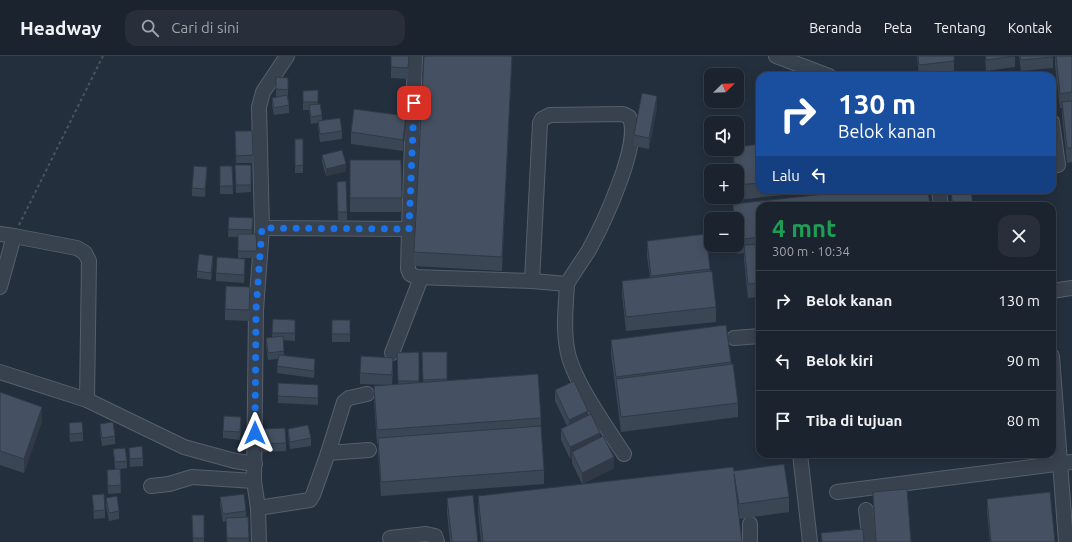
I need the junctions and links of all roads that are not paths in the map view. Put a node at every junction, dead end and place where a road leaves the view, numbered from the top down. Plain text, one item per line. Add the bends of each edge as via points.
1 (287, 56) edge
2 (415, 56) edge
3 (776, 56) edge
4 (818, 72) edge
5 (1056, 151) edge
6 (1058, 165) dead end
7 (262, 228) junction
8 (409, 229) junction
9 (0, 234) edge
10 (14, 236) junction
11 (421, 278) junction
12 (532, 280) junction
13 (567, 284) junction
14 (0, 287) edge
15 (1072, 288) edge
16 (1056, 290) edge
17 (756, 336) edge
18 (734, 338) dead end
19 (392, 353) dead end
20 (0, 372) edge
21 (1056, 386) edge
22 (367, 394) dead end
23 (87, 400) junction
24 (369, 450) dead end
25 (328, 453) junction
26 (624, 454) dead end
27 (800, 458) edge
28 (1066, 462) edge
29 (254, 464) junction
30 (254, 481) junction
31 (151, 486) dead end
32 (837, 492) dead end
33 (258, 508) junction
34 (866, 510) dead end
35 (750, 524) dead end
36 (390, 538) dead end
37 (259, 542) edge
38 (437, 542) edge
39 (750, 542) edge
40 (810, 542) edge
41 (870, 542) edge
42 (1066, 542) edge

1 - 7 street via 263,92 259,107
2 - 8 street
3 - 4 street
5 - 6 street
7 - 8 street
7 - 29 street via 256,310
8 - 11 street via 408,269 413,276
9 - 10 street
10 - 14 street
10 - 23 street via 77,248 85,253 90,261
11 - 12 street
11 - 19 street
12 - 13 street
12 - 13 street via 542,119 550,115 623,114 629,117 633,128 628,158 614,196 589,249
13 - 26 street via 566,334 570,361 601,420
15 - 16 street
17 - 18 street
20 - 23 street
21 - 28 street
22 - 25 street via 349,398 344,402
23 - 29 street via 184,447
24 - 25 street
25 - 33 street via 310,500
27 - 40 street
28 - 32 street
28 - 42 street
29 - 30 street
30 - 31 street via 192,477
30 - 33 street
33 - 37 street
34 - 41 street
35 - 39 street
36 - 38 street via 426,534 435,536

